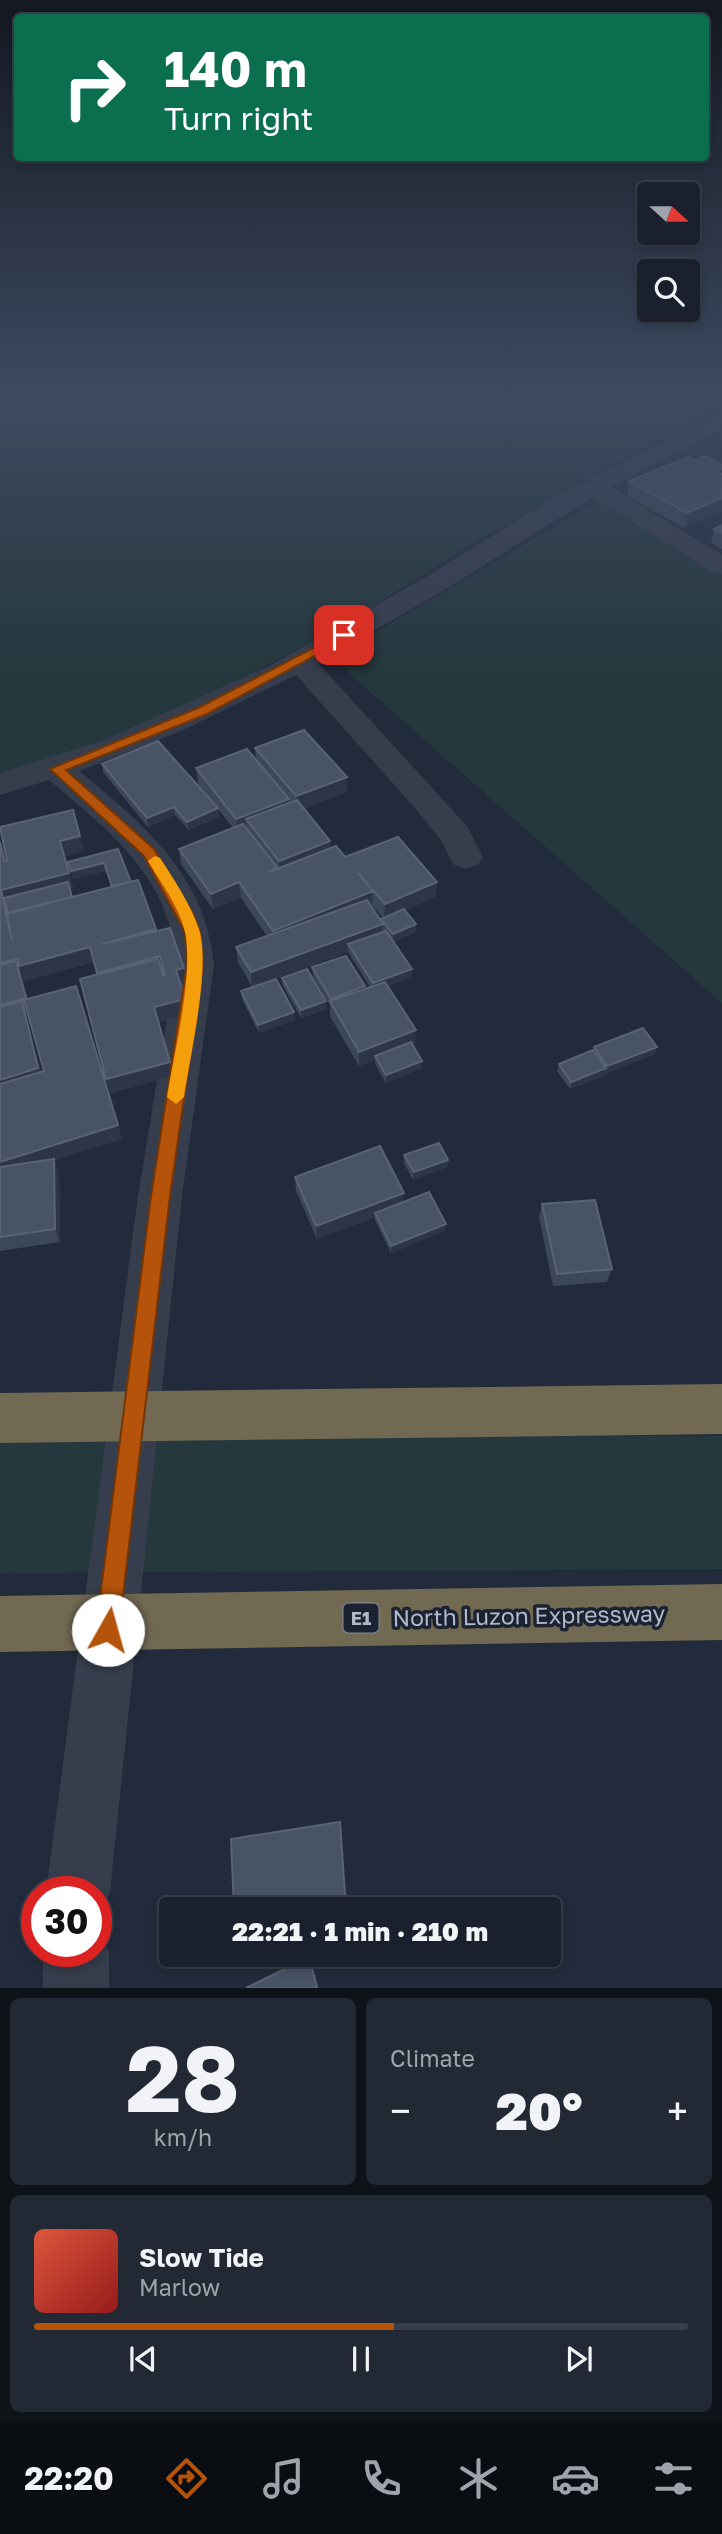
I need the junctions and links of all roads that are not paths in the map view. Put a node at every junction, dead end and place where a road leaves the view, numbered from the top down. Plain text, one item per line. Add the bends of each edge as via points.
1 (585, 491) edge
2 (602, 491) edge
3 (722, 566) edge
4 (299, 660) junction
5 (56, 769) junction
6 (0, 784) edge
7 (466, 858) dead end
8 (722, 1409) edge
9 (0, 1418) edge
10 (722, 1612) edge
11 (0, 1624) edge
12 (79, 1876) edge
13 (76, 1967) edge
14 (76, 1988) edge

1 - 4 street via 433,585
2 - 3 street
4 - 5 street via 202,711
4 - 7 street via 427,800 455,834
5 - 6 street
5 - 12 street via 149,853 180,901 192,932 195,965 160,1196
8 - 9 highway
10 - 11 highway, North Luzon Expressway / E1
13 - 14 street

